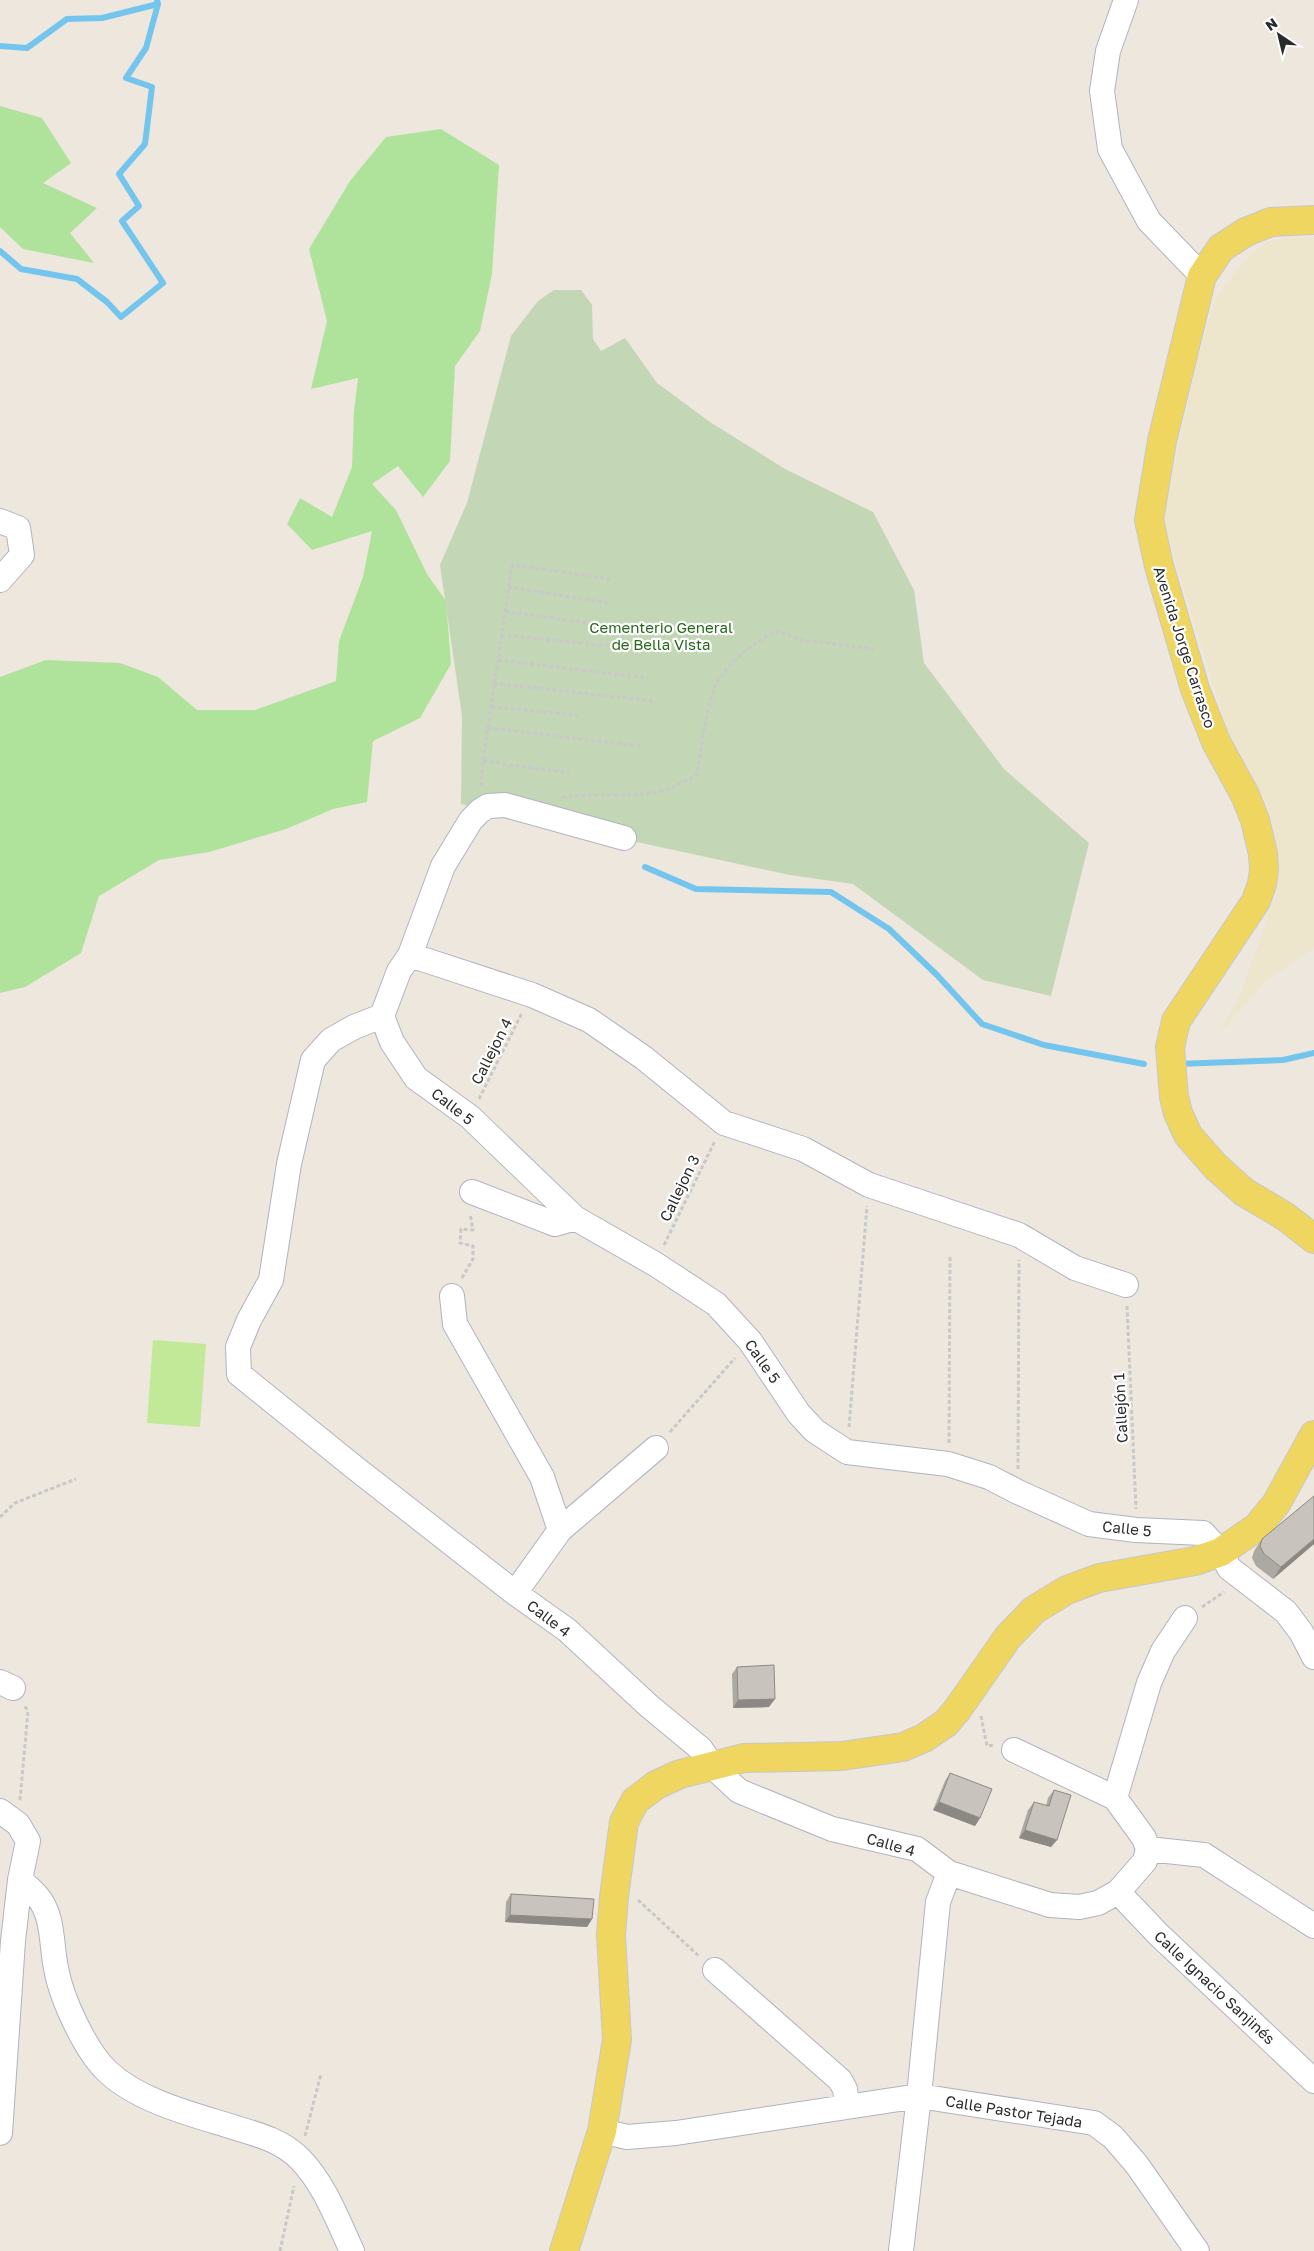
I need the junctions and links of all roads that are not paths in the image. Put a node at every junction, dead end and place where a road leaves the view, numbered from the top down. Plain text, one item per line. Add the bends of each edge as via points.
1 (1126, 0) edge
2 (1314, 220) edge
3 (1202, 276) junction
4 (0, 521) edge
5 (0, 580) edge
6 (624, 838) dead end
7 (410, 955) junction
8 (382, 1016) junction
9 (472, 1192) road end
10 (575, 1218) junction
11 (1314, 1239) edge
12 (1126, 1285) road end
13 (452, 1296) road end
14 (1314, 1435) edge
15 (656, 1448) road end
16 (560, 1530) junction
17 (1221, 1552) junction
18 (515, 1593) junction
19 (1185, 1618) road end
20 (1314, 1657) edge
21 (1014, 1750) dead end
22 (712, 1766) junction
23 (1115, 1798) junction
24 (0, 1810) edge
25 (1148, 1849) junction
26 (949, 1873) junction
27 (20, 1880) junction
28 (1118, 1892) junction
29 (1314, 1926) edge
30 (7, 1941) edge
31 (710, 1966) road end
32 (1314, 2081) edge
33 (920, 2096) junction
34 (847, 2106) junction
35 (0, 2107) edge
36 (602, 2131) junction
37 (0, 2133) edge
38 (352, 2251) edge
39 (564, 2251) edge
40 (901, 2251) edge
41 (1197, 2251) edge

1 - 3 street via 1108,51 1102,91 1110,149 1150,221
2 - 3 main road, Avenida Jorge Carrasco via 1271,222 1246,232 1221,248
3 - 11 main road, Avenida Jorge Carrasco via 1162,441 1149,520 1195,689 1216,742 1255,820 1264,870 1256,901 1176,1020 1170,1047 1171,1078 1178,1113 1188,1135 1215,1166 1244,1192 1286,1217
4 - 5 street via 18,528 22,555
6 - 7 street via 505,805 488,806 471,820 443,866
7 - 8 street via 399,971
7 - 12 street via 532,995 589,1020 644,1058 724,1123 803,1149 869,1185 1019,1235 1076,1268
8 - 10 street, Calle 5 via 392,1042 416,1078 470,1117
8 - 18 street, Calle 4 via 331,1040 313,1060 289,1164 270,1280 238,1347 239,1374
9 - 10 street via 555,1224
10 - 17 street, Calle 5 via 716,1304 750,1340 799,1414 815,1431 847,1452 948,1464 989,1476 1089,1524 1203,1533
13 - 16 street via 454,1324 542,1477
14 - 17 main road via 1258,1527
15 - 16 street, Calle 4
16 - 18 street, Calle 4
17 - 20 street, Calle 5 via 1229,1568 1286,1612
17 - 22 main road via 1195,1561 1100,1578 1067,1590 1034,1610 1008,1637 946,1723 903,1747 842,1756 744,1758
18 - 22 street, Calle 4 via 567,1630 701,1749
19 - 23 street via 1163,1651 1149,1683
21 - 23 street
22 - 26 street, Calle 4 via 739,1791 832,1829 917,1849
22 - 36 main road via 680,1774 656,1785 634,1801 624,1822 611,1935 617,2040
23 - 25 street via 1144,1838
24 - 27 street via 18,1824 28,1841
25 - 28 street, Calle 4 via 1145,1861
25 - 29 street via 1204,1854
26 - 28 street, Calle 4 via 1050,1905 1079,1907 1098,1903
26 - 33 street via 938,1902
27 - 30 street
27 - 38 street via 38,1896 45,1910 56,1970 90,2054 109,2074 135,2091 173,2108 278,2142 300,2159 324,2190
28 - 32 street, Calle Ignacio Sanjinés
30 - 35 street
31 - 34 street via 840,2080
33 - 34 street, Calle Pastor Tejada
33 - 40 street
33 - 41 street, Calle Pastor Tejada via 1094,2124 1113,2137 1137,2165
34 - 36 street, Calle Pastor Tejada via 627,2138
35 - 37 street
36 - 39 main road

